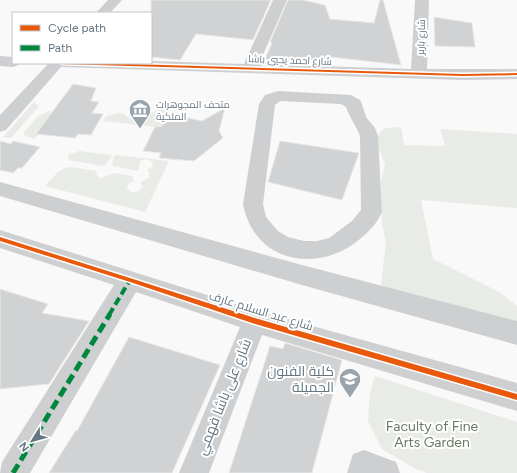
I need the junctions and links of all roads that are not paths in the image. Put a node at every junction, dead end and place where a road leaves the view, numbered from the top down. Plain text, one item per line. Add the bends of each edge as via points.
1 (115, 0) edge
2 (280, 0) edge
3 (422, 0) edge
4 (104, 12) edge
5 (0, 61) edge
6 (12, 62) edge
7 (56, 64) edge
8 (100, 64) edge
9 (250, 68) junction
10 (419, 73) junction
11 (517, 74) edge
12 (0, 126) edge
13 (0, 189) edge
14 (0, 239) edge
15 (305, 250) junction
16 (302, 275) junction
17 (130, 280) junction
18 (255, 321) junction
19 (517, 333) edge
20 (517, 397) edge
21 (13, 473) edge
22 (194, 473) edge
23 (362, 473) edge
24 (385, 473) edge

1 - 4 street
2 - 9 street
3 - 10 street, شارع باربر
5 - 6 street
7 - 12 street
8 - 9 street, شارع احمد يحيي باشا
9 - 10 street, شارع احمد يحيي باشا
10 - 11 street, شارع احمد يحيي باشا
13 - 16 street
14 - 17 street, شارع عبد السلام عارف
15 - 15 street via 338,243 358,229 372,212 369,136 358,118 354,104 348,100 278,96 267,104 253,204 254,215 258,225 277,242
15 - 16 street
16 - 19 street
17 - 18 street, شارع عبد السلام عارف
17 - 21 street
18 - 20 street, شارع عبد السلام عارف
18 - 22 street, شارع على باشا فهمي
23 - 24 street via 364,465

